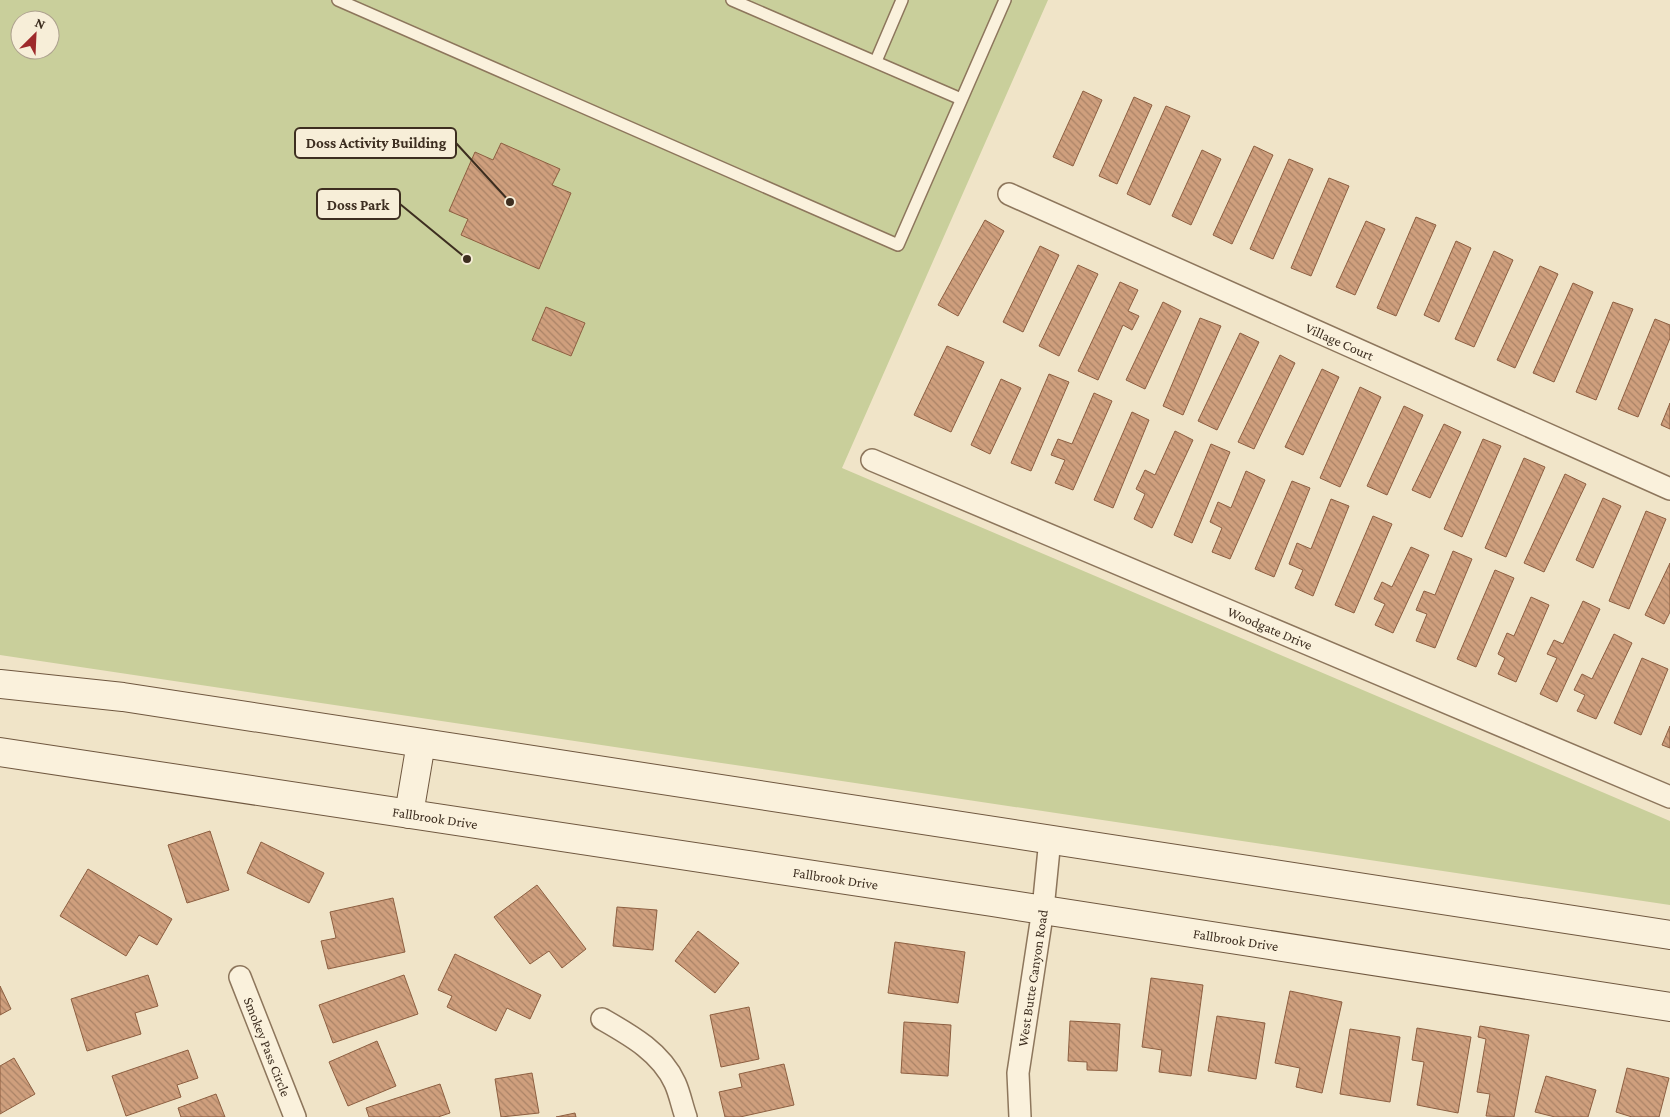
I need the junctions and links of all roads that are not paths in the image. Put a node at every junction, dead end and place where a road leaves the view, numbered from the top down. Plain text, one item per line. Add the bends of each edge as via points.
1 (338, 0) edge
2 (732, 0) edge
3 (902, 0) edge
4 (1005, 0) edge
5 (876, 61) junction
6 (961, 98) junction
7 (1009, 194) dead end
8 (872, 460) dead end
9 (1670, 489) edge
10 (0, 684) edge
11 (421, 743) junction
12 (0, 752) edge
13 (1670, 797) edge
14 (409, 814) junction
15 (1050, 839) junction
16 (1043, 910) junction
17 (1670, 935) edge
18 (240, 977) dead end
19 (1669, 1002) edge
20 (602, 1018) dead end
21 (295, 1117) edge
22 (686, 1117) edge
23 (1020, 1117) edge

1 - 6 lane via 898,245
2 - 5 lane
3 - 5 lane
4 - 6 lane
5 - 6 lane
7 - 9 street, Village Court
8 - 13 street, Woodgate Drive
10 - 11 main road via 123,697
11 - 14 main road
11 - 15 main road
12 - 14 main road, Fallbrook Drive
14 - 16 main road, Fallbrook Drive
15 - 16 street, West Butte Canyon Road
15 - 17 main road
16 - 19 main road, Fallbrook Drive
16 - 23 street, West Butte Canyon Road via 1018,1073
18 - 21 street, Smokey Pass Circle
20 - 22 street via 634,1037 656,1056 675,1082

